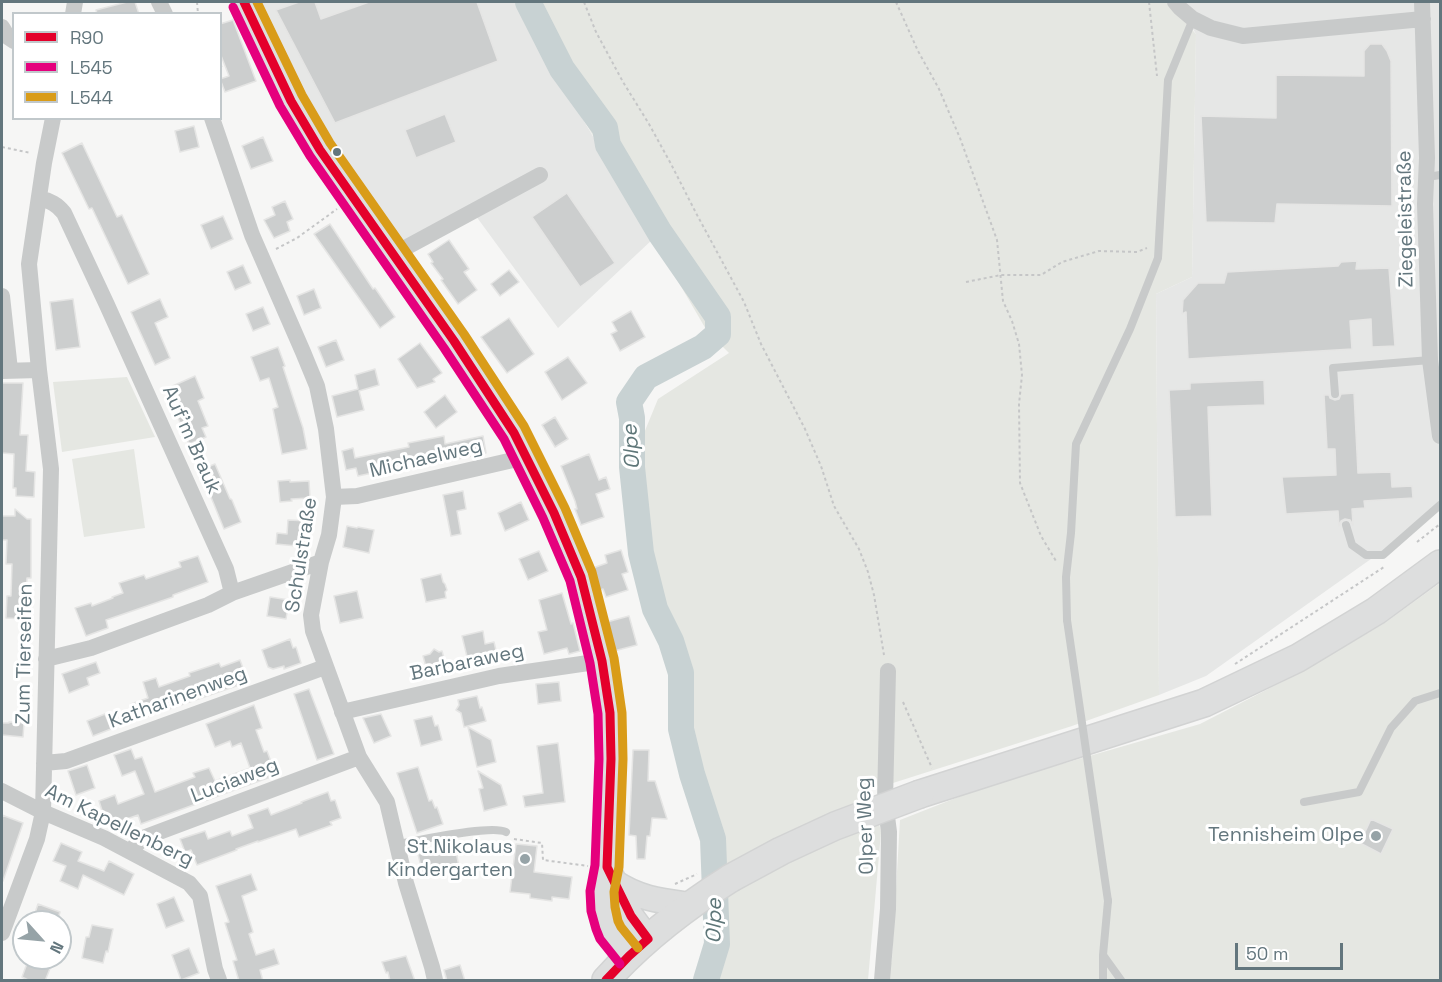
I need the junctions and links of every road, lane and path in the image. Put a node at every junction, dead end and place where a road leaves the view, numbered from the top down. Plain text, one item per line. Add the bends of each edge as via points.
1 (584, 2) edge
2 (896, 2) edge
3 (1149, 2) edge
4 (1175, 2) edge
5 (1422, 2) edge
6 (249, 3) edge
7 (1193, 19) junction
8 (1423, 19) junction
9 (2, 27) edge
10 (12, 40) edge
11 (1158, 85) dead end
12 (53, 120) edge
13 (213, 120) edge
14 (2, 147) edge
15 (17, 150) dead end
16 (540, 176) dead end
17 (1434, 176) edge
18 (353, 197) junction
19 (39, 198) junction
20 (1159, 244) junction
21 (394, 255) junction
22 (262, 256) junction
23 (1001, 275) junction
24 (966, 282) dead end
25 (2, 296) edge
26 (1430, 360) junction
27 (39, 370) junction
28 (6, 371) edge
29 (1335, 394) dead end
30 (1440, 436) edge
31 (526, 457) junction
32 (334, 497) junction
33 (1440, 505) edge
34 (1440, 524) edge
35 (1346, 525) dead end
36 (1413, 545) dead end
37 (321, 562) junction
38 (1058, 564) dead end
39 (1440, 564) edge
40 (1386, 566) dead end
41 (232, 593) junction
42 (883, 645) dead end
43 (46, 659) junction
44 (602, 661) junction
45 (1235, 664) dead end
46 (325, 667) junction
47 (888, 671) joint
48 (1440, 693) edge
49 (342, 712) junction
50 (359, 757) junction
51 (44, 763) junction
52 (927, 784) junction
53 (2, 791) edge
54 (1304, 802) dead end
55 (43, 812) junction
56 (506, 832) joint
57 (397, 844) junction
58 (130, 851) junction
59 (611, 874) junction
60 (691, 905) junction
61 (2, 933) edge
62 (639, 948) junction
63 (1103, 955) junction
64 (219, 981) edge
65 (435, 981) edge
66 (606, 981) edge
67 (882, 981) edge
68 (1103, 981) edge
69 (1121, 981) edge

1 - 42 path via 596,32 744,302 805,429 834,506 868,572
2 - 23 path via 960,138 997,240
3 - 11 path
4 - 7 street
5 - 8 street, Ziegeleistraße
6 - 18 street via 291,101
7 - 8 street via 1243,36
7 - 20 lane via 1168,80
8 - 17 street, Ziegeleistraße
9 - 10 street
12 - 19 street, Zum Tierseifen
13 - 22 street, Schulstraße
14 - 15 path
16 - 21 street
17 - 26 street, Ziegeleistraße via 1425,204
18 - 21 street
18 - 22 path via 297,238
19 - 27 street, Zum Tierseifen via 29,264
19 - 41 street, Auf'm Brauk via 58,205 64,213 226,569
20 - 23 path via 1137,252 1099,251 1062,262 1041,275
20 - 63 lane, bridge via 1158,258 1130,329 1076,444 1065,577 1067,620 1108,901
21 - 31 street via 454,341
22 - 32 street, Schulstraße via 317,386
23 - 24 path
23 - 38 path via 1004,301 1019,344 1022,375 1020,483 1041,536
25 - 28 street
26 - 29 lane via 1333,368
26 - 30 street, Ziegeleistraße
27 - 28 street
27 - 43 street, Zum Tierseifen via 51,469
31 - 32 street, Michaelweg via 357,496
31 - 44 street via 581,577
32 - 37 street, Schulstraße
33 - 35 lane via 1383,555 1366,555 1352,545
34 - 36 path
37 - 41 street
37 - 46 street, Schulstraße via 311,615
39 - 52 main road via 1376,611 1298,658 1204,703
40 - 45 path
41 - 43 street via 91,648
43 - 51 street, Zum Tierseifen
44 - 49 street, Barbaraweg via 499,676
44 - 59 street via 610,713
46 - 49 street, Schulstraße
46 - 51 street, Katharinenweg via 66,761
47 - 52 path via 914,724
47 - 67 street, Olper Weg via 888,909
48 - 54 lane via 1415,701 1392,728 1359,792
49 - 50 street, Schulstraße
50 - 57 street, Schulstraße via 387,802
50 - 58 street, Luciaweg via 143,838
51 - 55 street, Zum Tierseifen
52 - 60 main road, bridge via 781,851
53 - 55 street, Am Kapellenberg
55 - 58 street, Am Kapellenberg
55 - 61 street, Zum Tierseifen
56 - 57 lane via 485,829
56 - 59 path via 514,839 542,843 543,860 600,868
57 - 65 street, Schulstraße
58 - 64 street, Am Kapellenberg via 189,883 200,896
59 - 60 street via 628,891 640,896
59 - 62 street via 631,916
60 - 62 main road
62 - 66 main road
63 - 68 lane
63 - 69 lane

